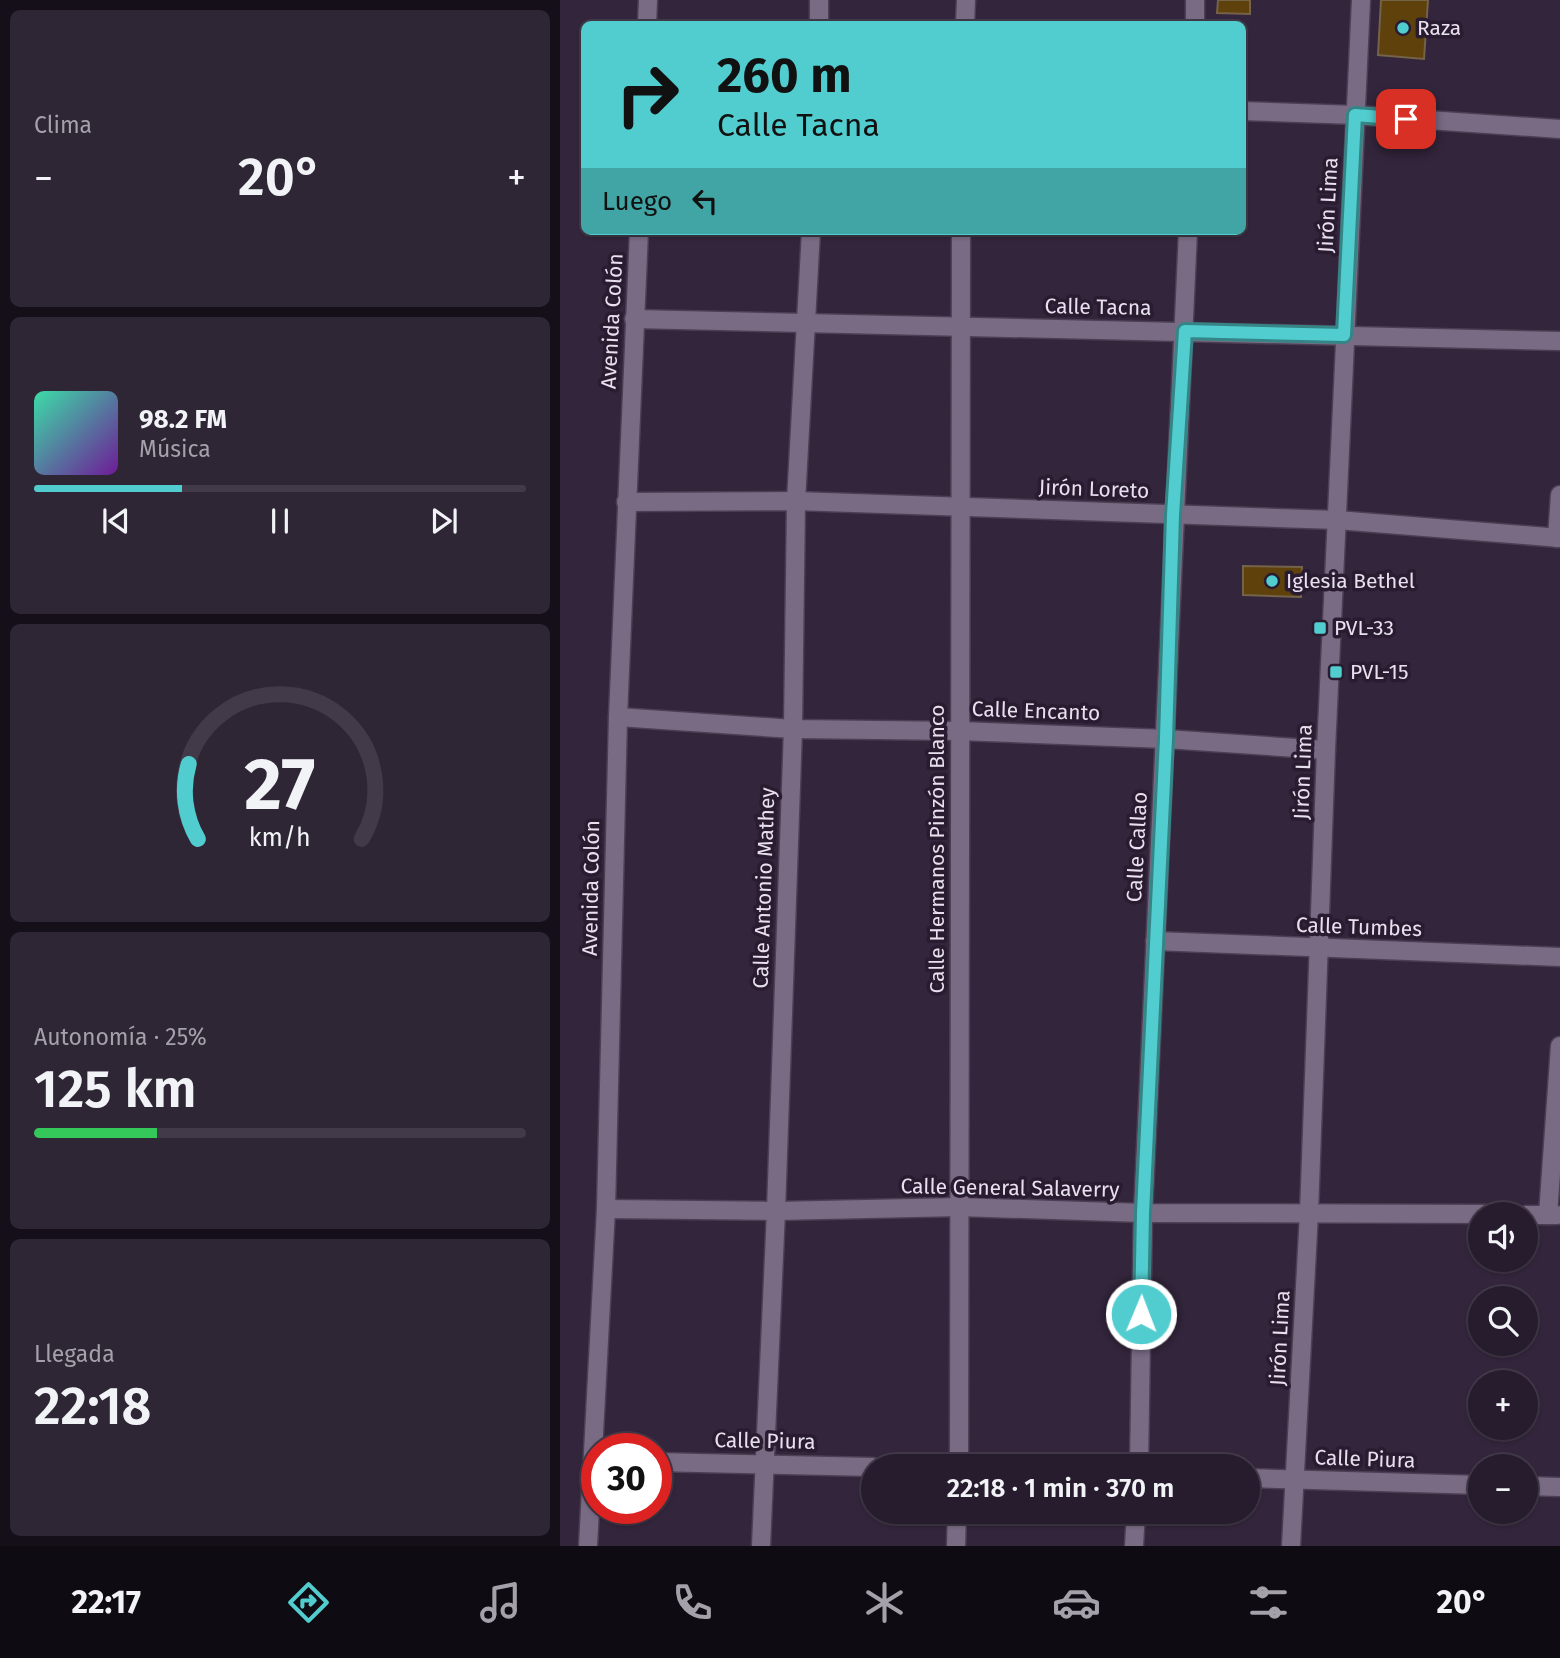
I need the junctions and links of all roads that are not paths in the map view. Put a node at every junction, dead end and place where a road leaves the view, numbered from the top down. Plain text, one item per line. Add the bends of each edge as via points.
1 (648, 0) edge
2 (820, 0) edge
3 (966, 0) edge
4 (1195, 0) edge
5 (1361, 0) edge
6 (647, 21) edge
7 (819, 21) edge
8 (965, 21) edge
9 (1195, 21) edge
10 (1246, 111) edge
11 (1355, 115) junction
12 (1560, 129) edge
13 (639, 235) edge
14 (811, 235) edge
15 (961, 235) edge
16 (1188, 235) edge
17 (634, 319) junction
18 (807, 323) junction
19 (959, 326) junction
20 (1185, 331) junction
21 (1344, 335) junction
22 (1560, 341) edge
23 (1560, 495) edge
24 (796, 501) junction
25 (626, 502) junction
26 (961, 506) junction
27 (1173, 515) junction
28 (1336, 520) junction
29 (1558, 538) edge
30 (618, 717) junction
31 (793, 729) junction
32 (960, 731) junction
33 (1166, 739) junction
34 (1326, 750) junction
35 (1155, 941) junction
36 (1318, 948) junction
37 (1560, 957) edge
38 (1560, 1046) edge
39 (959, 1207) junction
40 (606, 1209) junction
41 (776, 1211) junction
42 (1143, 1213) junction
43 (1309, 1213) junction
44 (1468, 1214) edge
45 (1554, 1215) edge
46 (595, 1433) edge
47 (959, 1454) edge
48 (1139, 1454) edge
49 (672, 1462) edge
50 (766, 1463) junction
51 (861, 1466) edge
52 (1260, 1478) edge
53 (1295, 1479) junction
54 (1468, 1485) edge
55 (1538, 1486) edge
56 (1560, 1487) edge
57 (590, 1524) edge
58 (957, 1524) edge
59 (1135, 1524) edge
60 (588, 1546) edge
61 (761, 1546) edge
62 (956, 1546) edge
63 (1134, 1546) edge
64 (1291, 1546) edge

1 - 6 street
2 - 7 street
3 - 8 street
4 - 9 street
5 - 11 street, Jirón Lima
10 - 11 street
11 - 12 street
11 - 21 street, Jirón Lima
13 - 17 street, Avenida Colón
14 - 18 street, Calle Antonio Mathey
15 - 19 street, Calle Hermanos Pinzón Blanco
16 - 20 street, Calle Callao
17 - 18 street, Calle Tacna
17 - 25 street, Avenida Colón
18 - 19 street, Calle Tacna
18 - 24 street, Calle Antonio Mathey
19 - 20 street, Calle Tacna
19 - 26 street, Calle Hermanos Pinzón Blanco
20 - 21 street, Calle Tacna
20 - 27 street, Calle Callao
21 - 22 street, Calle Tacna
21 - 28 street, Jirón Lima
23 - 29 street
24 - 25 street, Jirón Loreto
24 - 26 street, Jirón Loreto
24 - 31 street, Calle Antonio Mathey
25 - 30 street, Avenida Colón
26 - 27 street, Jirón Loreto
26 - 32 street, Calle Hermanos Pinzón Blanco
27 - 28 street, Jirón Loreto
27 - 33 street, Calle Callao
28 - 29 street, Jirón Loreto
28 - 34 street, Jirón Lima
30 - 31 street, Calle Encanto
30 - 40 street, Avenida Colón
31 - 32 street, Calle Encanto
31 - 41 street, Calle Antonio Mathey
32 - 33 street, Calle Encanto
32 - 39 street, Calle Hermanos Pinzón Blanco
33 - 34 street, Calle Encanto
33 - 35 street, Calle Callao
34 - 36 street, Jirón Lima
35 - 36 street, Calle Tumbes
35 - 42 street, Calle Callao
36 - 37 street, Calle Tumbes
36 - 43 street, Jirón Lima
38 - 45 street
39 - 41 street, Calle General Salaverry
39 - 42 street, Calle General Salaverry
39 - 47 street, Calle Hermanos Pinzón Blanco
40 - 41 street, Calle General Salaverry
40 - 46 street, Avenida Colón
41 - 50 street, Calle Antonio Mathey
42 - 43 street, Calle General Salaverry
42 - 48 street, Calle Callao
43 - 44 street, Calle General Salaverry
43 - 53 street, Jirón Lima
49 - 50 street, Calle Piura
50 - 51 street, Calle Piura
50 - 61 street, Calle Antonio Mathey
52 - 53 street, Calle Piura
53 - 54 street, Calle Piura
53 - 64 street, Jirón Lima
55 - 56 street
57 - 60 street, Avenida Colón
58 - 62 street
59 - 63 street

